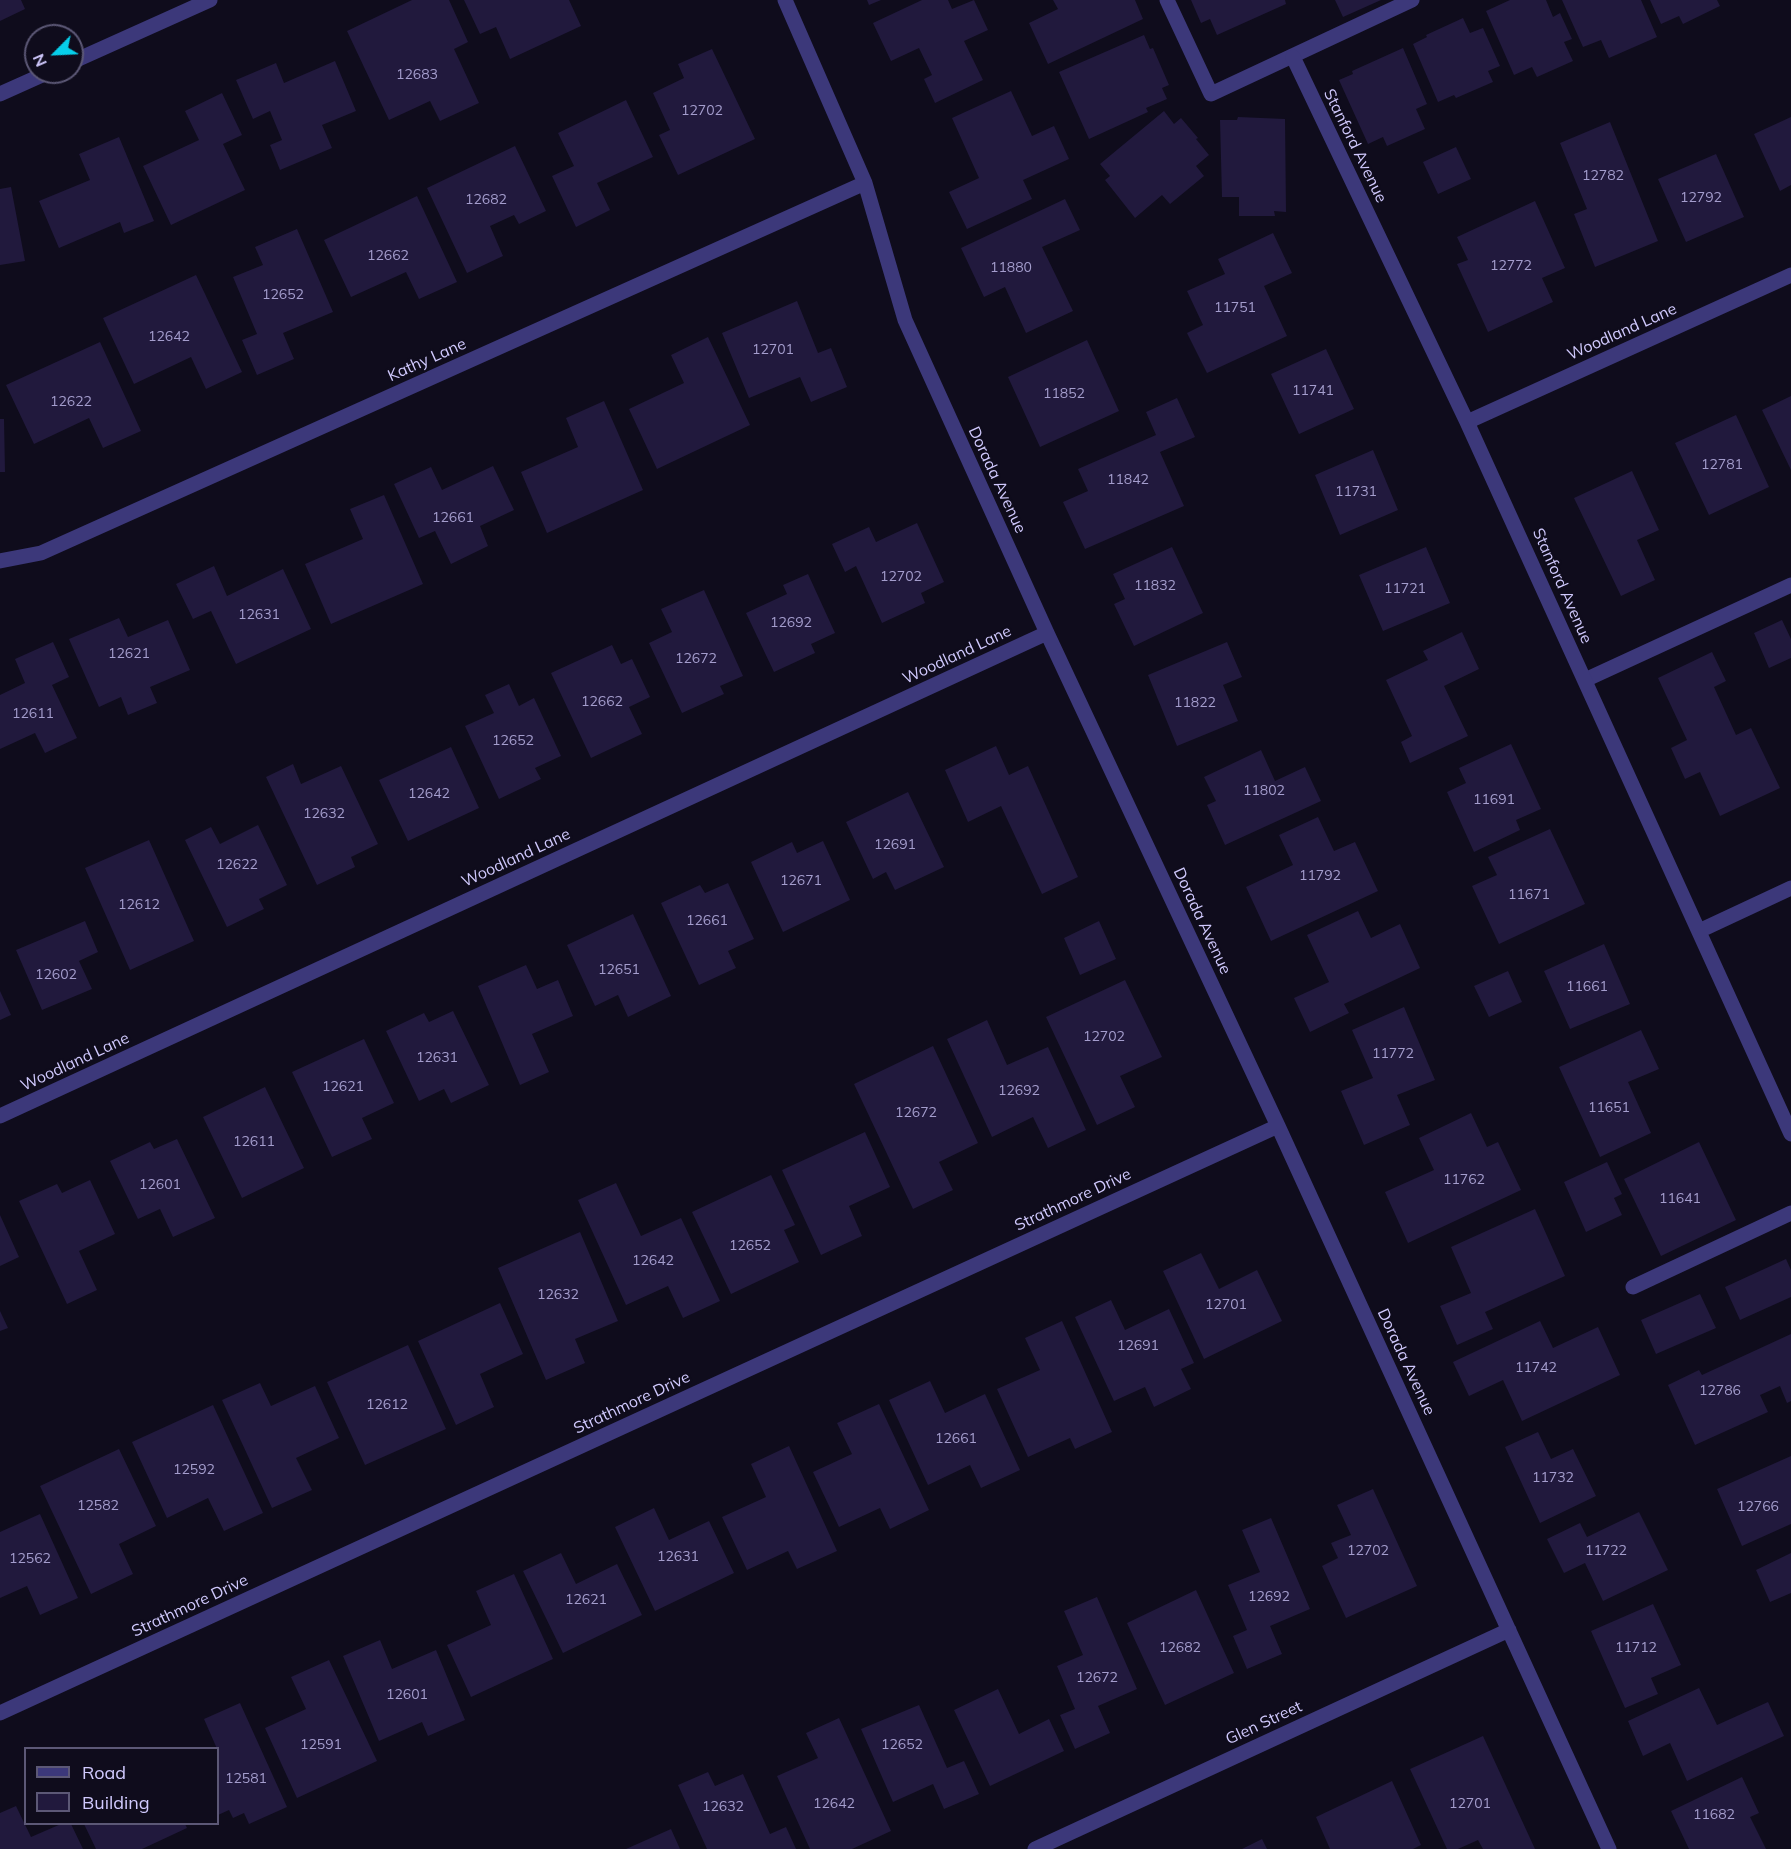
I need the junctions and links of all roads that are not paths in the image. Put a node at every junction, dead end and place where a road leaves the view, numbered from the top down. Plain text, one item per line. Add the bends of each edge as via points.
1 (210, 0) edge
2 (785, 0) edge
3 (1167, 0) edge
4 (1412, 0) edge
5 (84, 57) edge
6 (1293, 57) junction
7 (24, 83) edge
8 (0, 94) edge
9 (865, 183) junction
10 (1791, 275) edge
11 (1467, 422) junction
12 (0, 561) edge
13 (1791, 585) edge
14 (1047, 633) junction
15 (1585, 680) junction
16 (1791, 888) edge
17 (1699, 931) junction
18 (0, 1116) edge
19 (1278, 1125) junction
20 (1791, 1134) edge
21 (1791, 1213) edge
22 (1633, 1287) dead end
23 (1509, 1630) junction
24 (0, 1713) edge
25 (1035, 1849) edge
26 (1609, 1849) edge

1 - 5 street
2 - 9 street, Dorada Avenue
3 - 6 street via 1211,94
4 - 6 street
6 - 11 street, Stanford Avenue
7 - 8 street
9 - 12 street, Kathy Lane via 41,553
9 - 14 street, Dorada Avenue via 904,320
10 - 11 street, Woodland Lane
11 - 15 street, Stanford Avenue
13 - 15 street
14 - 18 street, Woodland Lane
14 - 19 street, Dorada Avenue
15 - 17 street, Stanford Avenue
16 - 17 street
17 - 20 street, Stanford Avenue
19 - 23 street, Dorada Avenue
19 - 24 street, Strathmore Drive
21 - 22 street
23 - 25 street, Glen Street
23 - 26 street, Dorada Avenue

